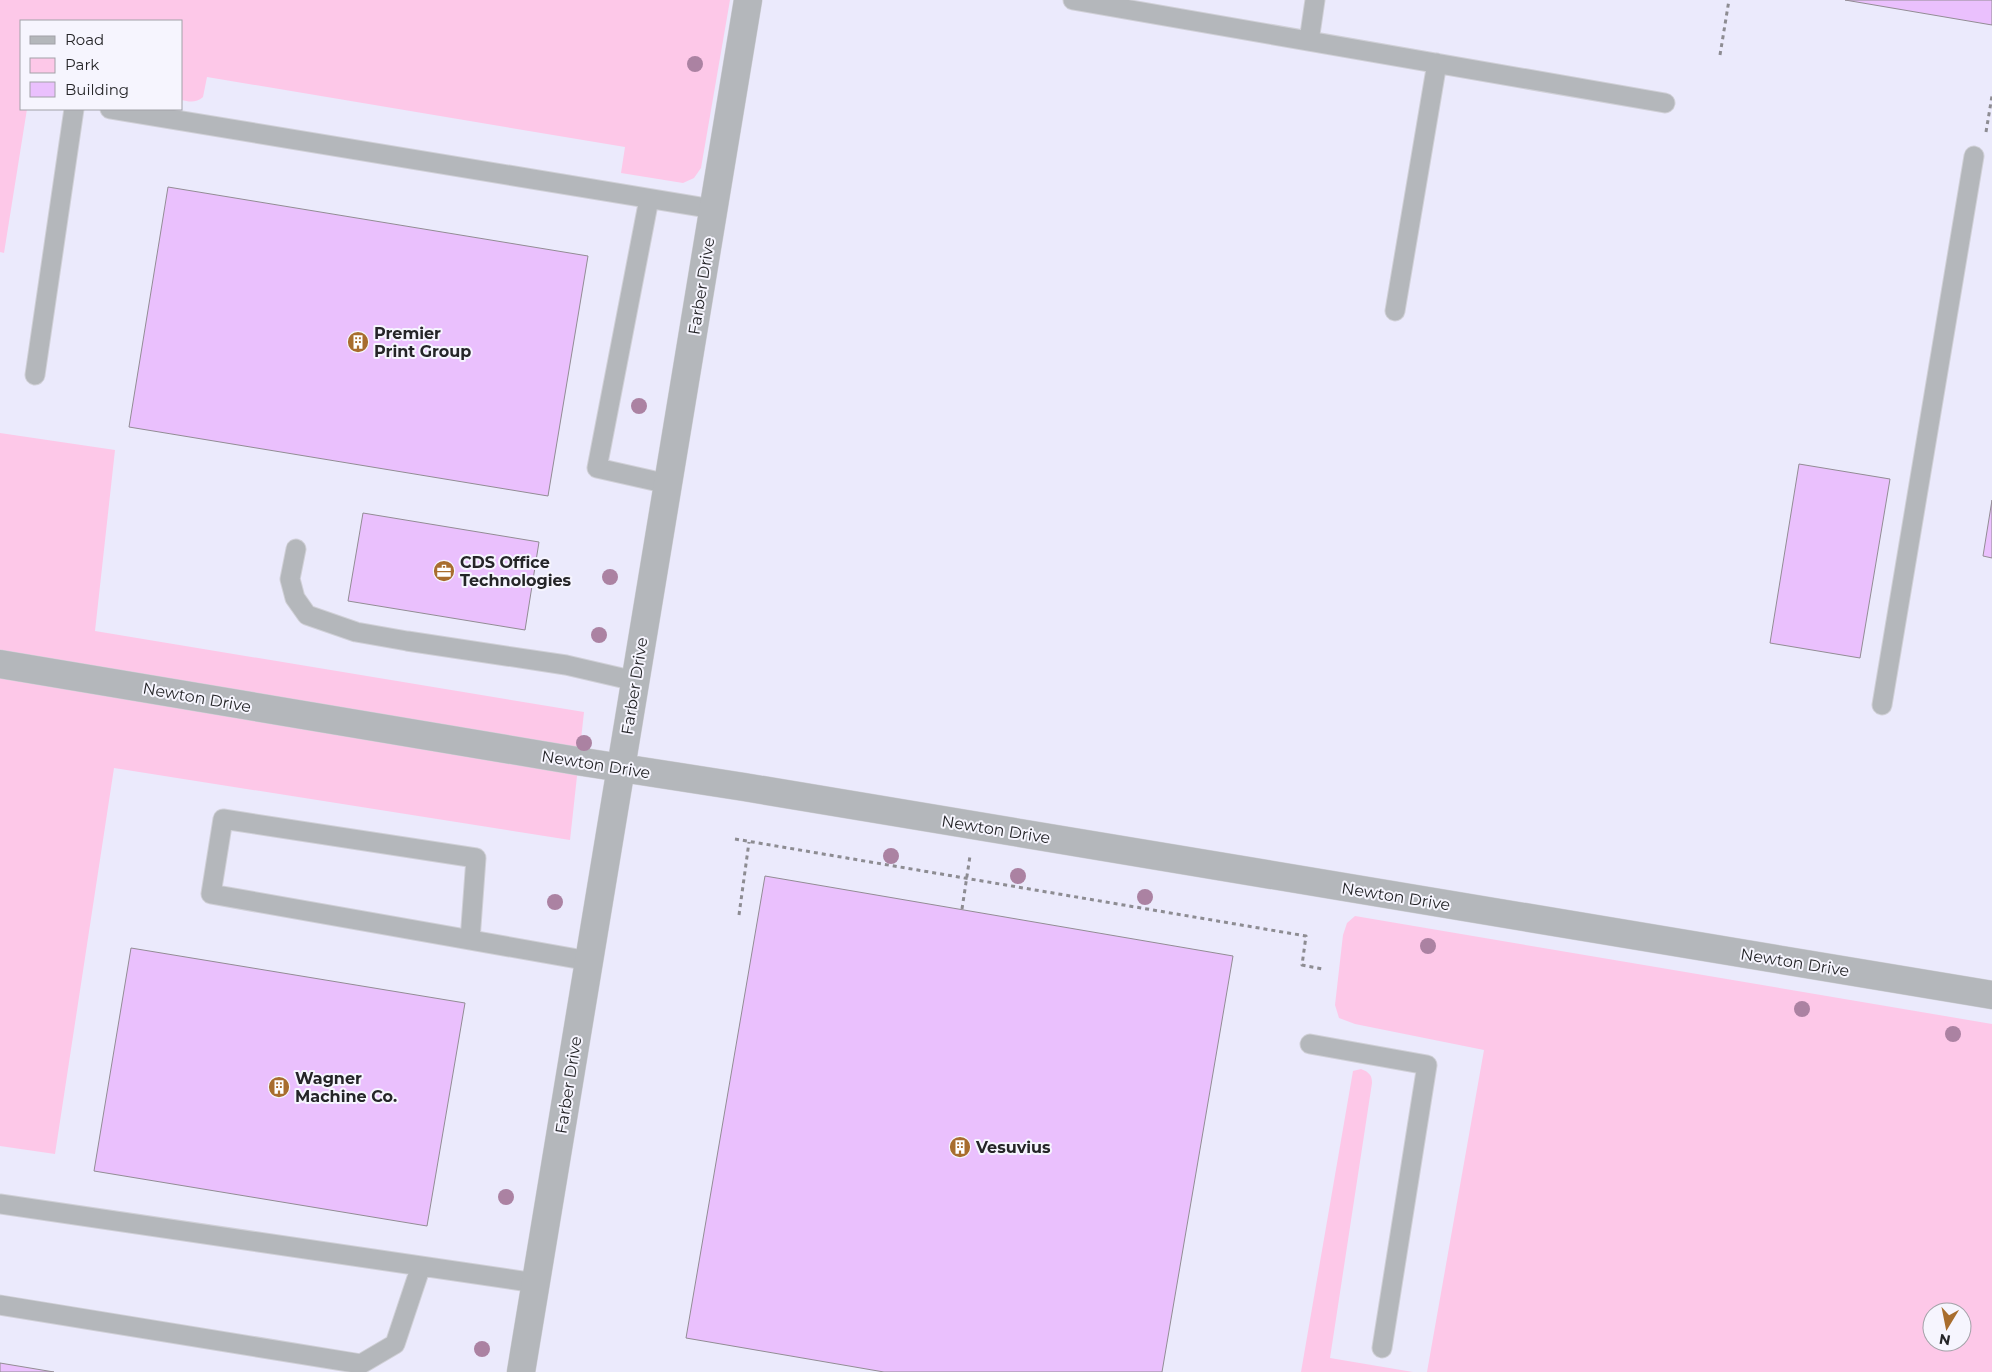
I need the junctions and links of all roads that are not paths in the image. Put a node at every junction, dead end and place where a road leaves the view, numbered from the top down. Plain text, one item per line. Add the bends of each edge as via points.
1 (748, 0) edge
2 (1073, 0) edge
3 (1315, 0) edge
4 (1309, 40) junction
5 (1437, 63) junction
6 (1665, 103) dead end
7 (74, 110) edge
8 (116, 110) edge
9 (1974, 156) dead end
10 (649, 199) junction
11 (713, 209) junction
12 (1395, 311) dead end
13 (35, 375) dead end
14 (668, 484) junction
15 (296, 549) dead end
16 (0, 664) edge
17 (635, 682) junction
18 (1882, 705) dead end
19 (620, 768) junction
20 (470, 940) junction
21 (589, 960) junction
22 (1992, 995) edge
23 (1310, 1044) dead end
24 (0, 1204) edge
25 (421, 1266) junction
26 (536, 1283) junction
27 (0, 1305) edge
28 (1382, 1348) dead end
29 (521, 1372) edge

1 - 11 street, Farber Drive
2 - 4 lane
3 - 4 lane
4 - 5 lane
5 - 6 lane
5 - 12 lane
7 - 13 lane
8 - 10 lane
9 - 18 lane
10 - 11 lane
10 - 14 lane via 597,468
11 - 14 street, Farber Drive
14 - 17 street, Farber Drive
15 - 17 lane via 290,579 295,598 307,615 356,632 566,665
16 - 19 street, Newton Drive
17 - 19 street, Farber Drive
19 - 21 street, Farber Drive
19 - 22 street, Newton Drive
20 - 20 lane via 211,894 223,819 476,858
20 - 21 lane
21 - 26 street, Farber Drive
23 - 28 lane via 1426,1065
24 - 25 lane
25 - 26 lane
25 - 27 lane via 396,1344 361,1364
26 - 29 street, Farber Drive

